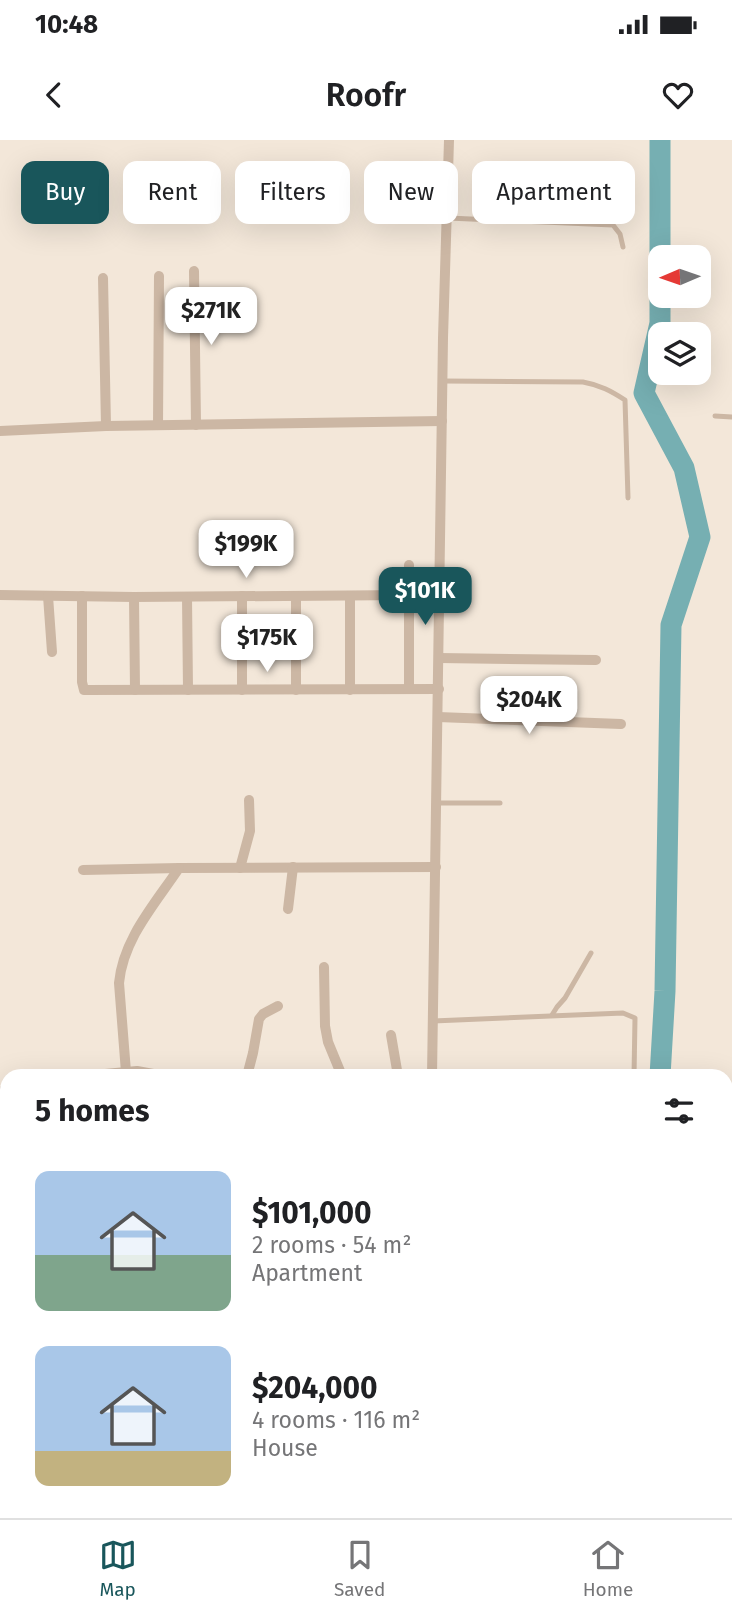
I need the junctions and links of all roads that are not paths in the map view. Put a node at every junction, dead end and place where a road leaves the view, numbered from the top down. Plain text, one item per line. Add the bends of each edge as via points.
1 (449, 140) edge
2 (449, 161) edge
3 (458, 218) edge
4 (448, 224) edge
5 (623, 247) dead end
6 (194, 271) dead end
7 (159, 276) dead end
8 (103, 278) dead end
9 (443, 381) junction
10 (715, 416) dead end
11 (732, 416) edge
12 (442, 421) junction
13 (158, 425) junction
14 (197, 425) junction
15 (106, 426) junction
16 (0, 430) edge
17 (628, 498) dead end
18 (409, 565) dead end
19 (0, 595) edge
20 (409, 595) junction
21 (48, 596) junction
22 (82, 596) junction
23 (242, 596) junction
24 (296, 596) junction
25 (350, 596) junction
26 (134, 597) junction
27 (187, 597) junction
28 (52, 652) dead end
29 (439, 658) junction
30 (596, 660) dead end
31 (439, 689) junction
32 (135, 690) junction
33 (188, 690) junction
34 (242, 690) junction
35 (296, 690) junction
36 (350, 690) junction
37 (409, 690) junction
38 (438, 717) junction
39 (621, 724) dead end
40 (249, 800) dead end
41 (437, 803) junction
42 (499, 803) dead end
43 (293, 867) junction
44 (436, 867) junction
45 (179, 868) junction
46 (240, 868) junction
47 (83, 870) dead end
48 (289, 909) dead end
49 (591, 953) dead end
50 (324, 967) dead end
51 (278, 1006) dead end
52 (552, 1015) junction
53 (433, 1021) junction
54 (391, 1035) dead end
55 (125, 1069) edge
56 (249, 1069) edge
57 (339, 1069) edge
58 (397, 1069) edge
59 (432, 1069) edge
60 (634, 1069) edge

1 - 2 street
3 - 5 lane via 613,225
4 - 9 street
6 - 14 street
7 - 13 street
8 - 15 street
9 - 12 street
9 - 17 lane via 583,382 611,391 625,400
10 - 11 lane
12 - 14 street
12 - 29 street
13 - 14 street
13 - 15 street
15 - 16 street
18 - 20 street
19 - 21 street
20 - 25 street
20 - 37 street
21 - 22 street
21 - 28 street
22 - 26 street
22 - 32 street via 83,690
23 - 24 street
23 - 27 street
23 - 34 street
24 - 25 street
24 - 35 street
25 - 36 street
26 - 27 street
26 - 32 street
27 - 33 street
29 - 30 street
29 - 31 street
31 - 37 street
31 - 38 street
32 - 33 street
33 - 34 street
34 - 35 street
35 - 36 street
36 - 37 street
38 - 39 street
38 - 41 street
40 - 46 street via 250,831
41 - 42 lane
41 - 44 street
43 - 44 street
43 - 46 street
43 - 48 street
44 - 53 street
45 - 46 street
45 - 47 street
45 - 55 street via 130,942 120,969
49 - 52 lane
50 - 57 street via 325,1026
51 - 56 street via 259,1019
52 - 53 lane
52 - 60 lane via 623,1013 635,1018
53 - 59 street
54 - 58 street

